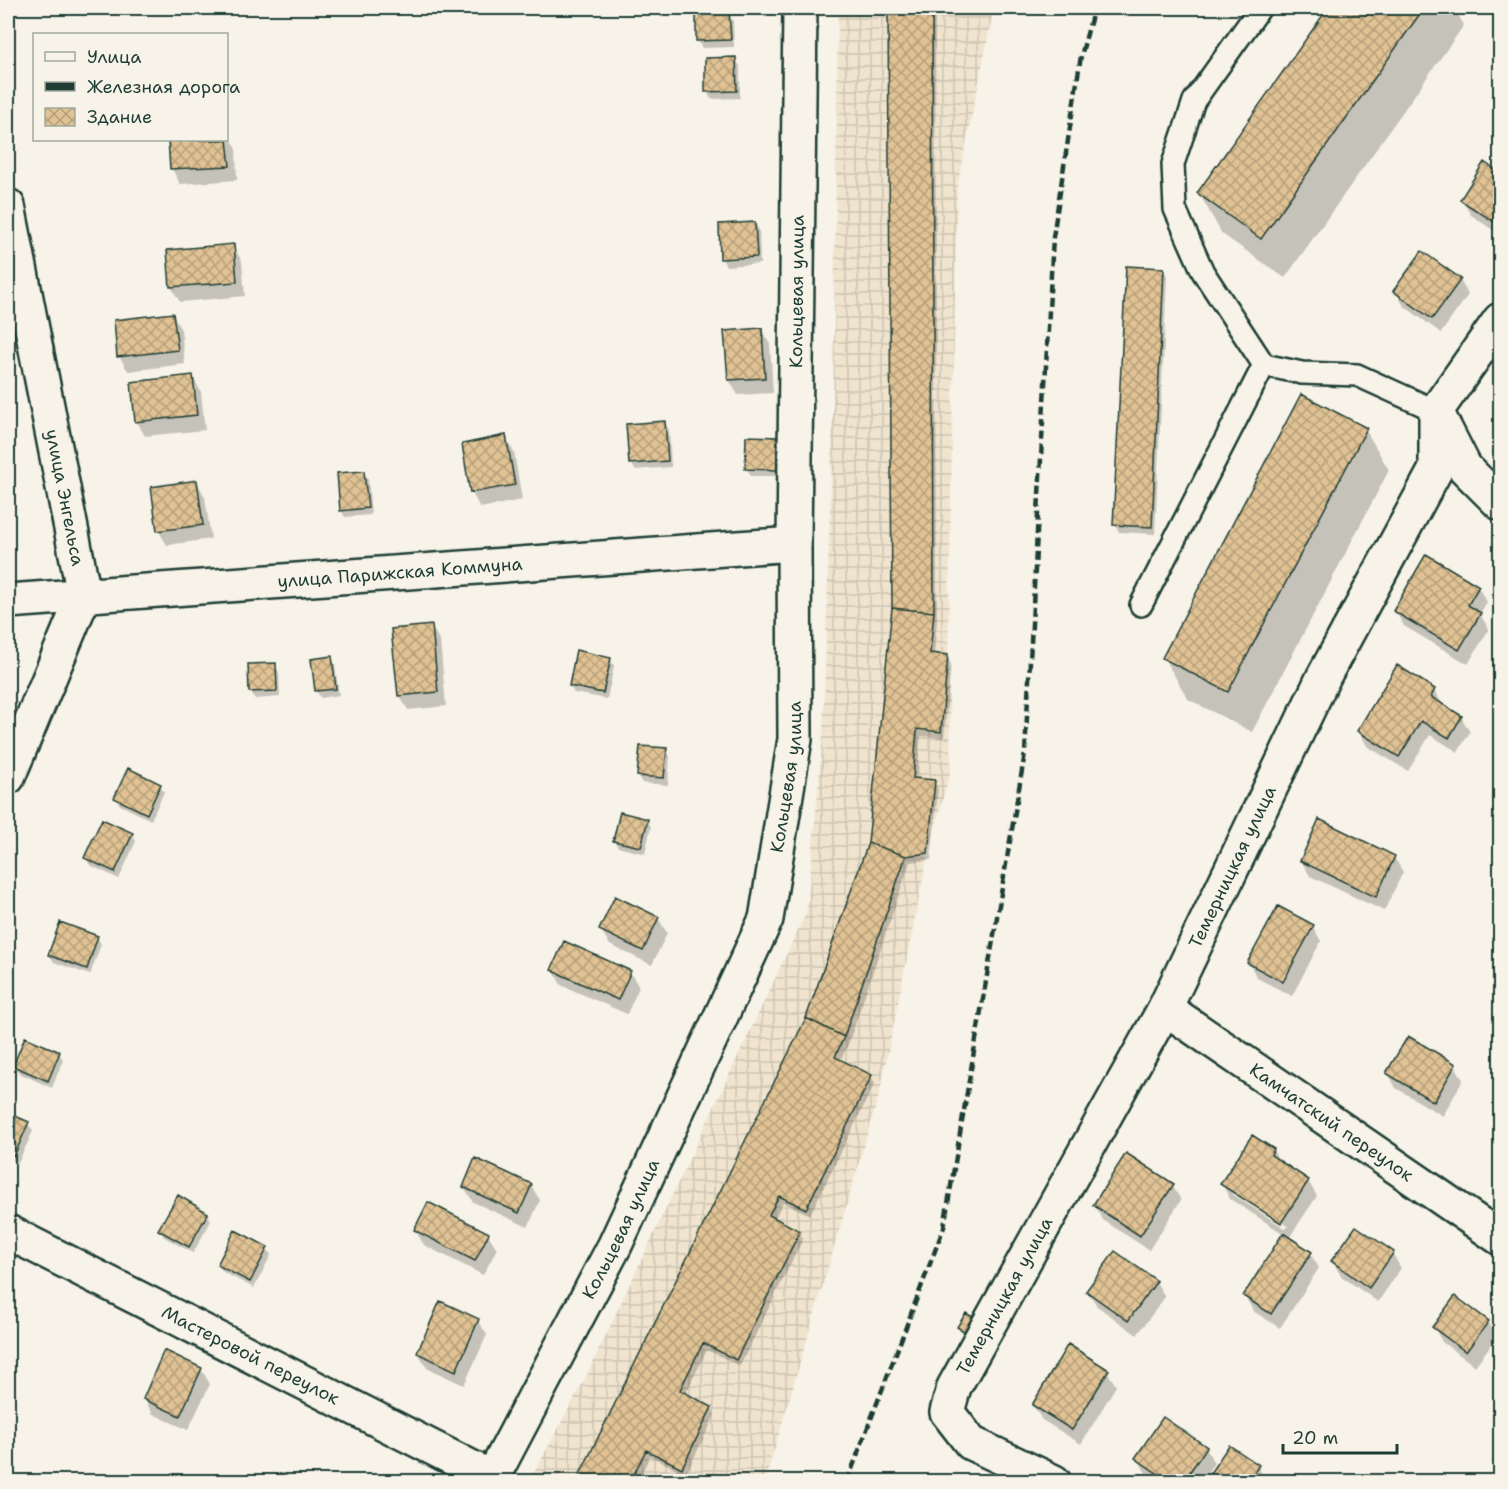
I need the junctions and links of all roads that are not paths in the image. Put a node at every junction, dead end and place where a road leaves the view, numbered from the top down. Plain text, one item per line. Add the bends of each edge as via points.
1 (800, 8) edge
2 (1260, 8) edge
3 (8, 206) edge
4 (1500, 320) edge
5 (1264, 365) junction
6 (1436, 411) junction
7 (1500, 503) edge
8 (794, 544) junction
9 (84, 595) junction
10 (8, 602) edge
11 (1141, 605) dead end
12 (8, 777) edge
13 (1164, 1008) junction
14 (8, 1232) edge
15 (1500, 1238) edge
16 (491, 1480) edge
17 (1054, 1482) edge

1 - 8 street, Кольцевая улица
2 - 5 lane via 1194,101 1173,164 1175,209 1203,273
3 - 9 street, улица Энгельса
4 - 6 street
5 - 6 lane via 1302,373 1357,375
5 - 11 lane
6 - 7 street via 1465,468
6 - 13 street, Темерницкая улица via 1436,469 1324,676
8 - 9 street, улица Парижская Коммуна
8 - 16 street, Кольцевая улица via 795,739 766,919 615,1245
9 - 10 street, улица Парижская Коммуна
9 - 12 street
13 - 15 street, Камчатский переулок
13 - 17 street, Темерницкая улица via 954,1387 947,1412 971,1443
14 - 16 street, Мастеровой переулок

